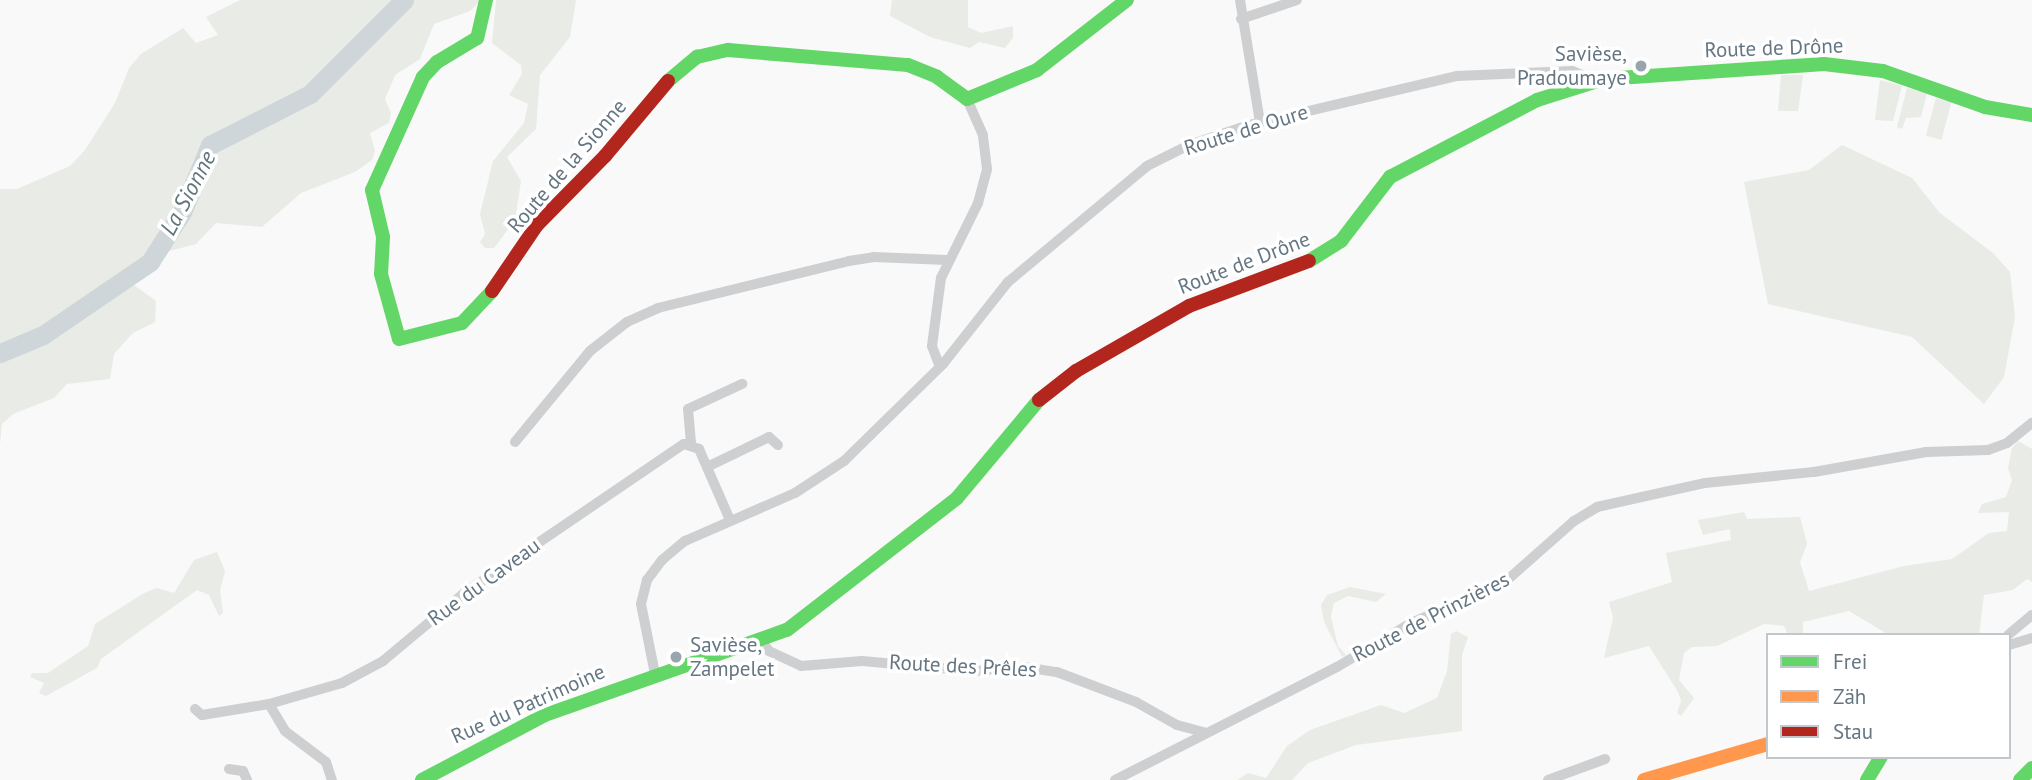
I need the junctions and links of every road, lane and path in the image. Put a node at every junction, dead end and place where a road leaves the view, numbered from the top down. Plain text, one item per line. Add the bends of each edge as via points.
1 (486, 0) edge
2 (1127, 0) edge
3 (1240, 0) edge
4 (1297, 0) edge
5 (1241, 19) junction
6 (1586, 83) junction
7 (967, 99) junction
8 (2032, 115) edge
9 (1260, 122) junction
10 (947, 260) junction
11 (940, 367) junction
12 (742, 384) dead end
13 (2032, 423) edge
14 (515, 442) dead end
15 (691, 443) junction
16 (778, 445) dead end
17 (707, 467) junction
18 (730, 520) junction
19 (2032, 615) edge
20 (2010, 633) edge
21 (2032, 638) edge
22 (761, 640) junction
23 (2011, 644) edge
24 (655, 674) junction
25 (269, 704) junction
26 (195, 709) dead end
27 (1204, 732) junction
28 (1766, 745) edge
29 (1605, 759) dead end
30 (1880, 759) edge
31 (2032, 768) edge
32 (229, 769) dead end
33 (247, 780) edge
34 (332, 780) edge
35 (422, 780) edge
36 (1115, 780) edge
37 (1548, 780) edge
38 (1644, 780) edge
39 (1867, 780) edge
40 (2020, 780) edge

1 - 7 street, Route de la Sionne via 477,38 438,62 419,84 372,190 383,237 381,274 392,300 392,324 399,339 462,323 483,305 537,225 605,156 668,81 697,57 728,50 908,65 937,77
2 - 7 street via 1037,69
3 - 5 street
4 - 5 street
5 - 9 street
6 - 8 street, Route de Drône via 1758,66 1841,64 1900,76 1985,107
6 - 9 street, Route de Oure via 1572,71 1457,76
6 - 22 street, Route de Drône via 1537,100 1403,168 1381,186 1341,241 1324,255 1189,306 1097,357 1040,399 979,476 946,507 796,624
7 - 10 street via 985,141 986,181
9 - 11 street, Route de Oure via 1166,156 1109,195 1008,282
10 - 11 street via 934,317 933,358
10 - 14 street via 874,257 849,261 658,308 627,322 590,351
11 - 18 street, Route de Oure via 838,465 795,493
12 - 15 street via 688,409
13 - 27 street, Route de Prinzières via 2007,443 1988,450 1936,451 1825,471 1713,482 1613,502 1574,521 1498,585 1420,618 1337,667
15 - 17 street
15 - 25 street, Rue du Caveau via 677,448 463,594 374,666 342,682
16 - 17 street via 769,437
17 - 18 street
18 - 24 street, Route de Oure via 678,546 647,580 641,604
19 - 20 street
21 - 23 street
22 - 24 street, Route de Drône
22 - 27 street, Route des Prêles via 769,651 801,666 862,661 975,671 1024,667 1057,672 1136,702 1177,725
24 - 35 street, Rue du Patrimoine via 516,728
25 - 26 street, Rue du Caveau via 202,715
25 - 34 street via 285,732 326,762
27 - 36 street, Route de Prinzières
28 - 38 street
29 - 37 street
30 - 39 street
31 - 40 street
32 - 33 street via 243,771

